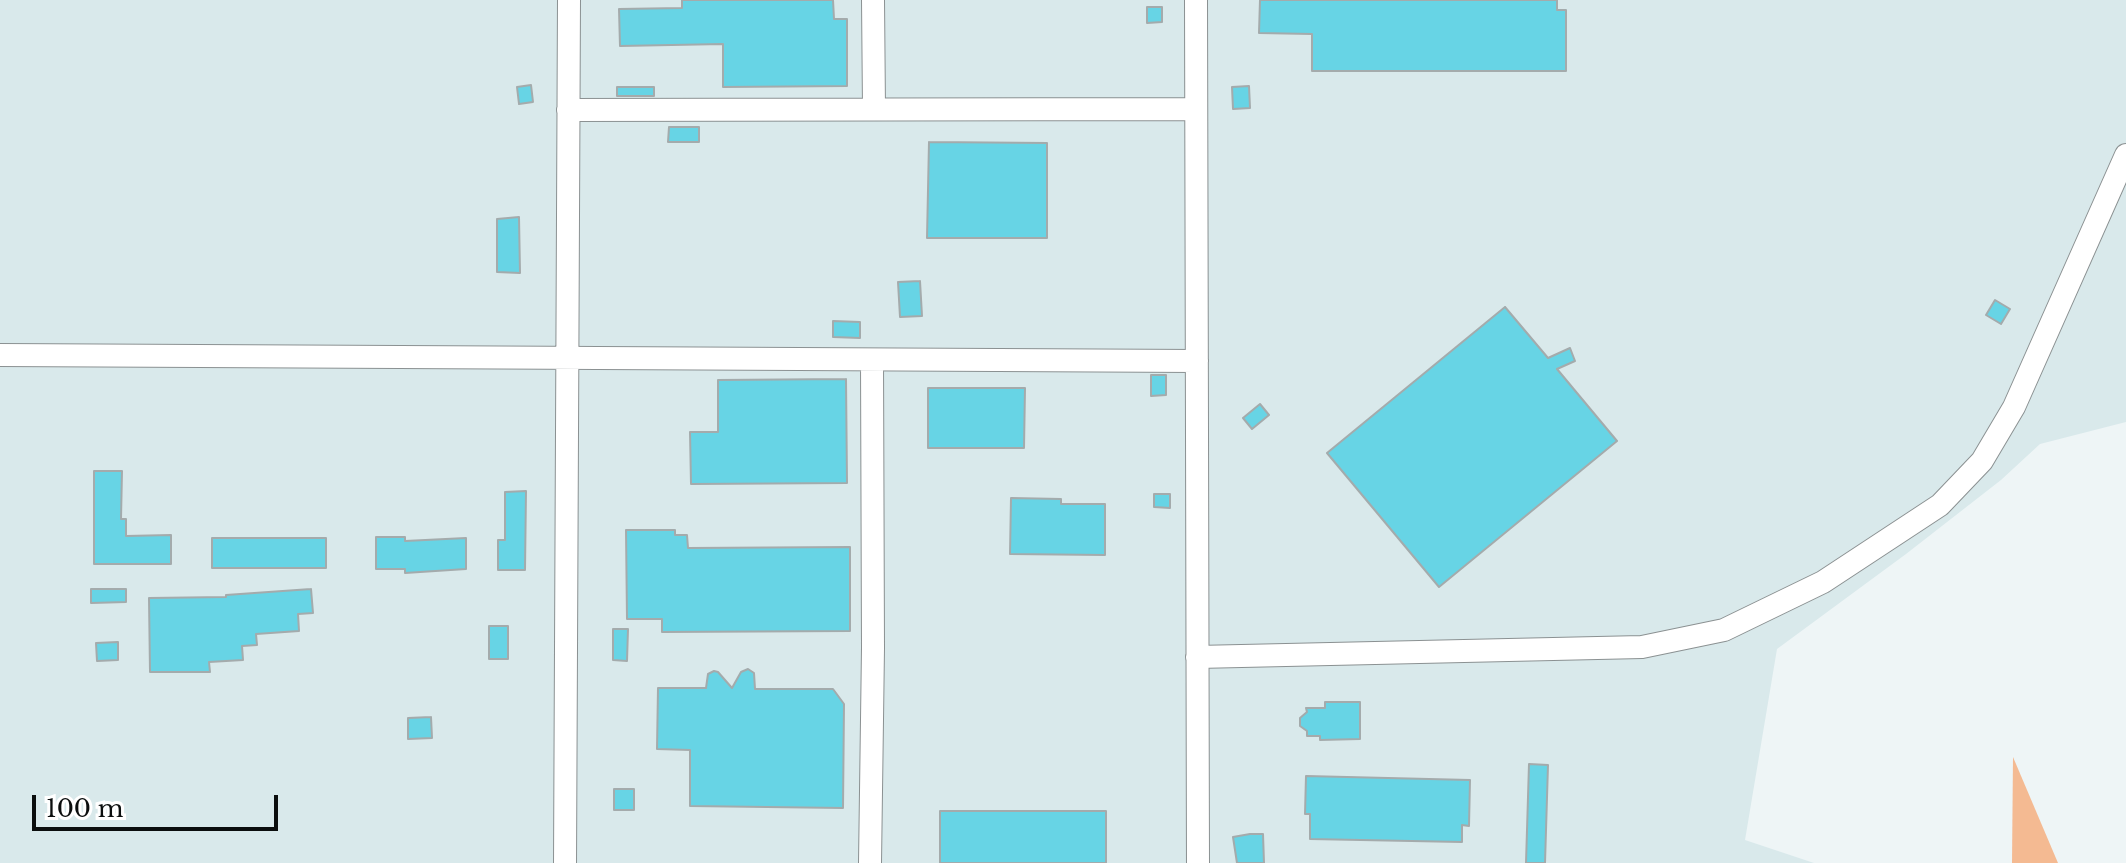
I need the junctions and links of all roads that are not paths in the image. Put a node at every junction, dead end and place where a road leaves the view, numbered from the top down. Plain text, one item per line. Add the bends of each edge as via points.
1 (569, 0) edge
2 (873, 0) edge
3 (1196, 0) edge
4 (874, 108) junction
5 (1196, 109) junction
6 (568, 110) junction
7 (2126, 155) edge
8 (0, 355) edge
9 (567, 358) junction
10 (872, 360) junction
11 (1197, 361) junction
12 (1197, 657) junction
13 (565, 863) edge
14 (870, 863) edge
15 (1198, 863) edge

1 - 6 street
2 - 4 street
3 - 5 street
4 - 5 street
4 - 6 street
5 - 11 street
6 - 9 street
7 - 12 street via 2014,407 1982,461 1940,505 1823,582 1724,630 1642,647
8 - 9 street
9 - 10 street
9 - 13 street
10 - 11 street
10 - 14 street
11 - 12 street
12 - 15 street

